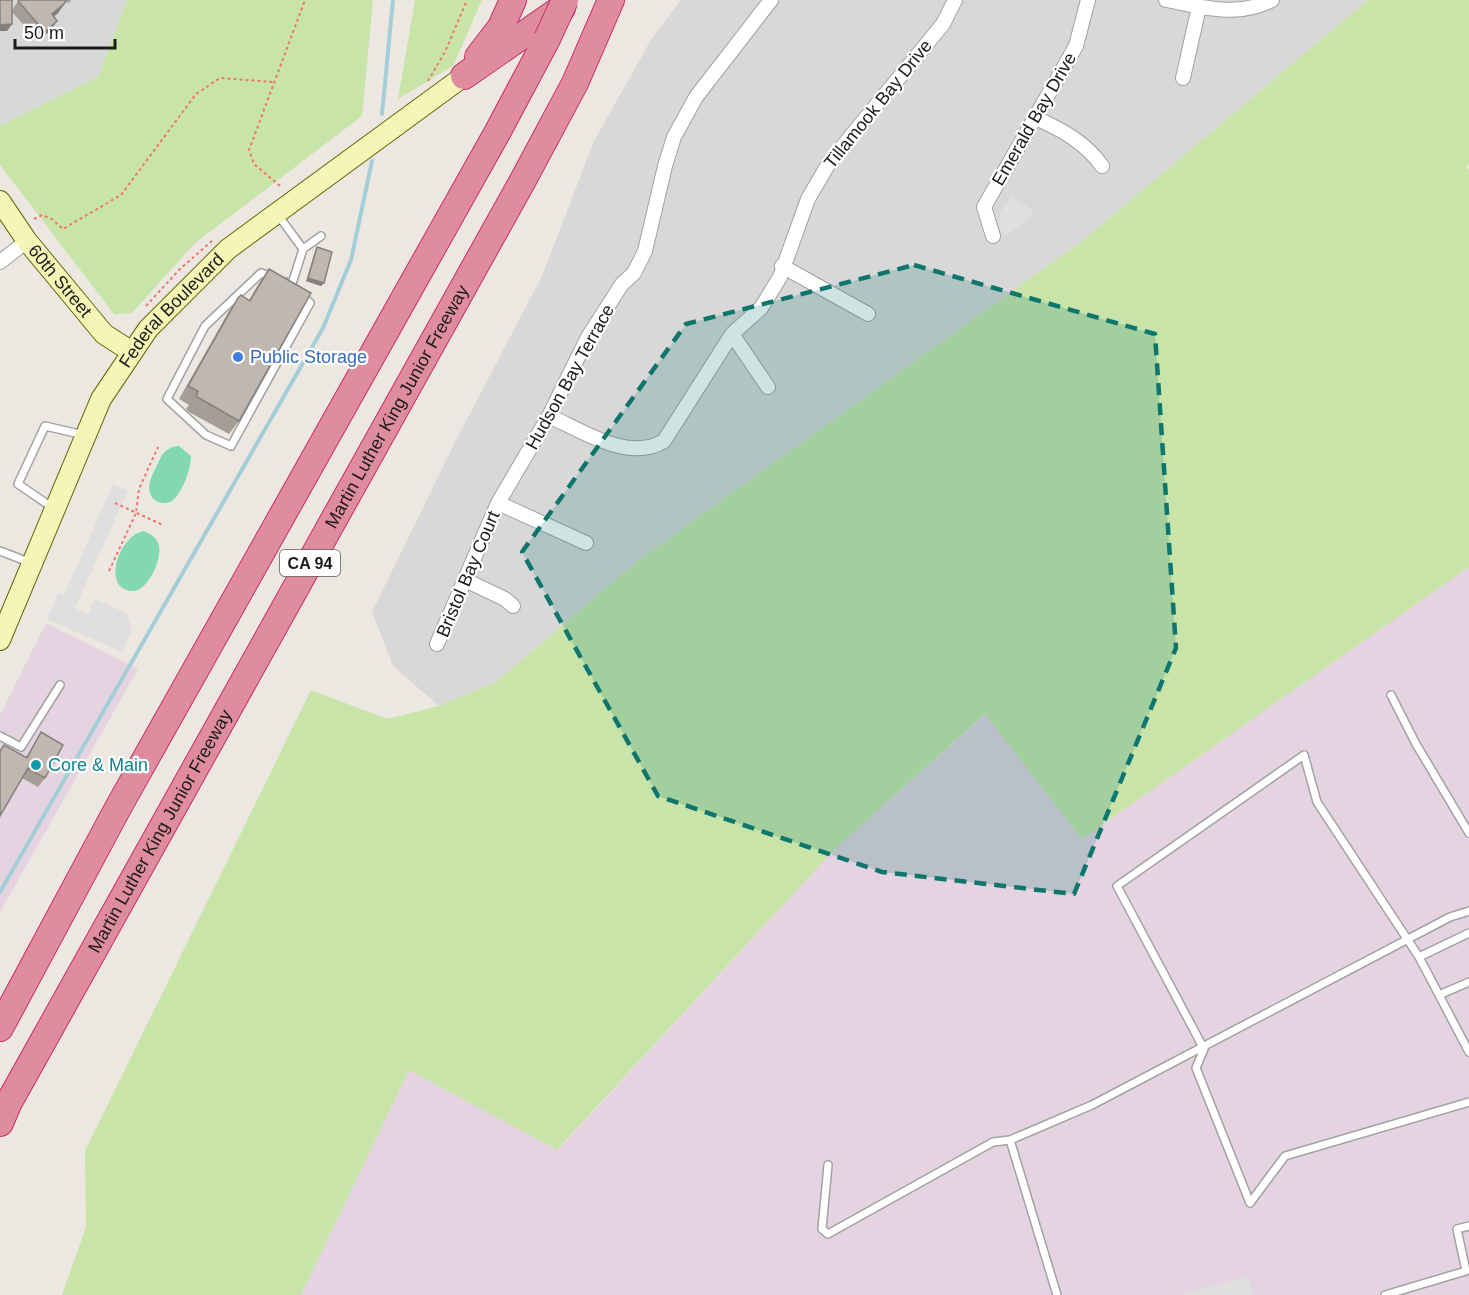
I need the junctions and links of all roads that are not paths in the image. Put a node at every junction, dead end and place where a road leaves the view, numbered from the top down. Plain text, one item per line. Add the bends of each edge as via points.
1 (513, 0) edge
2 (565, 0) edge
3 (573, 0) edge
4 (611, 0) edge
5 (771, 0) edge
6 (955, 0) edge
7 (1089, 0) edge
8 (1166, 0) edge
9 (1272, 0) edge
10 (1199, 7) junction
11 (464, 76) junction
12 (1183, 78) dead end
13 (1036, 118) junction
14 (1102, 166) dead end
15 (0, 201) edge
16 (276, 213) junction
17 (321, 236) dead end
18 (993, 236) dead end
19 (27, 241) junction
20 (303, 249) junction
21 (0, 262) edge
22 (782, 266) junction
23 (292, 284) junction
24 (868, 314) dead end
25 (732, 334) junction
26 (132, 352) junction
27 (768, 387) dead end
28 (549, 416) junction
29 (84, 435) junction
30 (498, 503) junction
31 (53, 508) junction
32 (586, 543) dead end
33 (0, 551) edge
34 (31, 563) junction
35 (465, 580) junction
36 (513, 606) dead end
37 (0, 640) edge
38 (438, 644) dead end
39 (60, 685) dead end
40 (1391, 695) dead end
41 (0, 736) edge
42 (1469, 833) edge
43 (1469, 911) edge
44 (1469, 933) edge
45 (1408, 941) junction
46 (1419, 957) junction
47 (1469, 982) edge
48 (1439, 995) junction
49 (0, 1028) edge
50 (1204, 1049) junction
51 (1469, 1052) edge
52 (1469, 1102) edge
53 (0, 1123) edge
54 (1011, 1140) junction
55 (828, 1165) dead end
56 (1469, 1226) edge
57 (1057, 1295) edge
58 (1385, 1295) edge

1 - 11 highway via 501,27
2 - 49 highway, CA 94, bridge via 497,134 119,806
3 - 11 highway
4 - 53 highway, Martin Luther King Junior Freeway / CA 94 via 575,83 522,182
5 - 28 street, Hudson Bay Terrace via 696,98 674,137 645,251 588,337
6 - 22 street, Tillamook Bay Drive via 943,24 829,163 808,199
7 - 13 street, Emerald Bay Drive via 1076,46
8 - 10 street
9 - 10 street via 1242,11
10 - 12 street
11 - 16 main road, Federal Boulevard
13 - 14 street via 1066,132 1091,151
13 - 18 street, Emerald Bay Drive via 984,207
15 - 19 main road, 60th Street
16 - 20 lane
16 - 26 main road, Federal Boulevard via 206,270 148,329
17 - 20 lane
19 - 21 street
19 - 26 main road, 60th Street via 104,334
20 - 23 lane
22 - 24 street
22 - 25 street, Tillamook Bay Drive via 780,277 760,308
23 - 23 lane via 261,273 204,326 167,399 206,435 231,446 310,303
25 - 27 street
25 - 28 street, Tillamook Bay Drive via 664,441 656,446 616,445
26 - 29 main road, Federal Boulevard via 101,399
28 - 30 street, Hudson Bay Terrace
29 - 31 main road, Federal Boulevard
29 - 31 lane via 45,426 18,484
30 - 32 street
30 - 35 street, Bristol Bay Court
31 - 34 main road, Federal Boulevard
33 - 34 lane
34 - 37 main road, Federal Boulevard
35 - 36 street via 505,598
35 - 38 street, Bristol Bay Court
39 - 41 lane via 21,747
40 - 42 lane
43 - 45 lane via 1450,917
44 - 46 lane
45 - 46 lane
45 - 50 lane
45 - 50 lane via 1317,802 1304,755 1117,886
46 - 48 lane
47 - 48 lane
48 - 51 lane
50 - 52 lane via 1196,1068 1250,1203 1285,1156
50 - 54 lane
54 - 55 lane via 993,1142 828,1234 822,1228
54 - 57 lane
56 - 58 lane via 1457,1229 1466,1271

